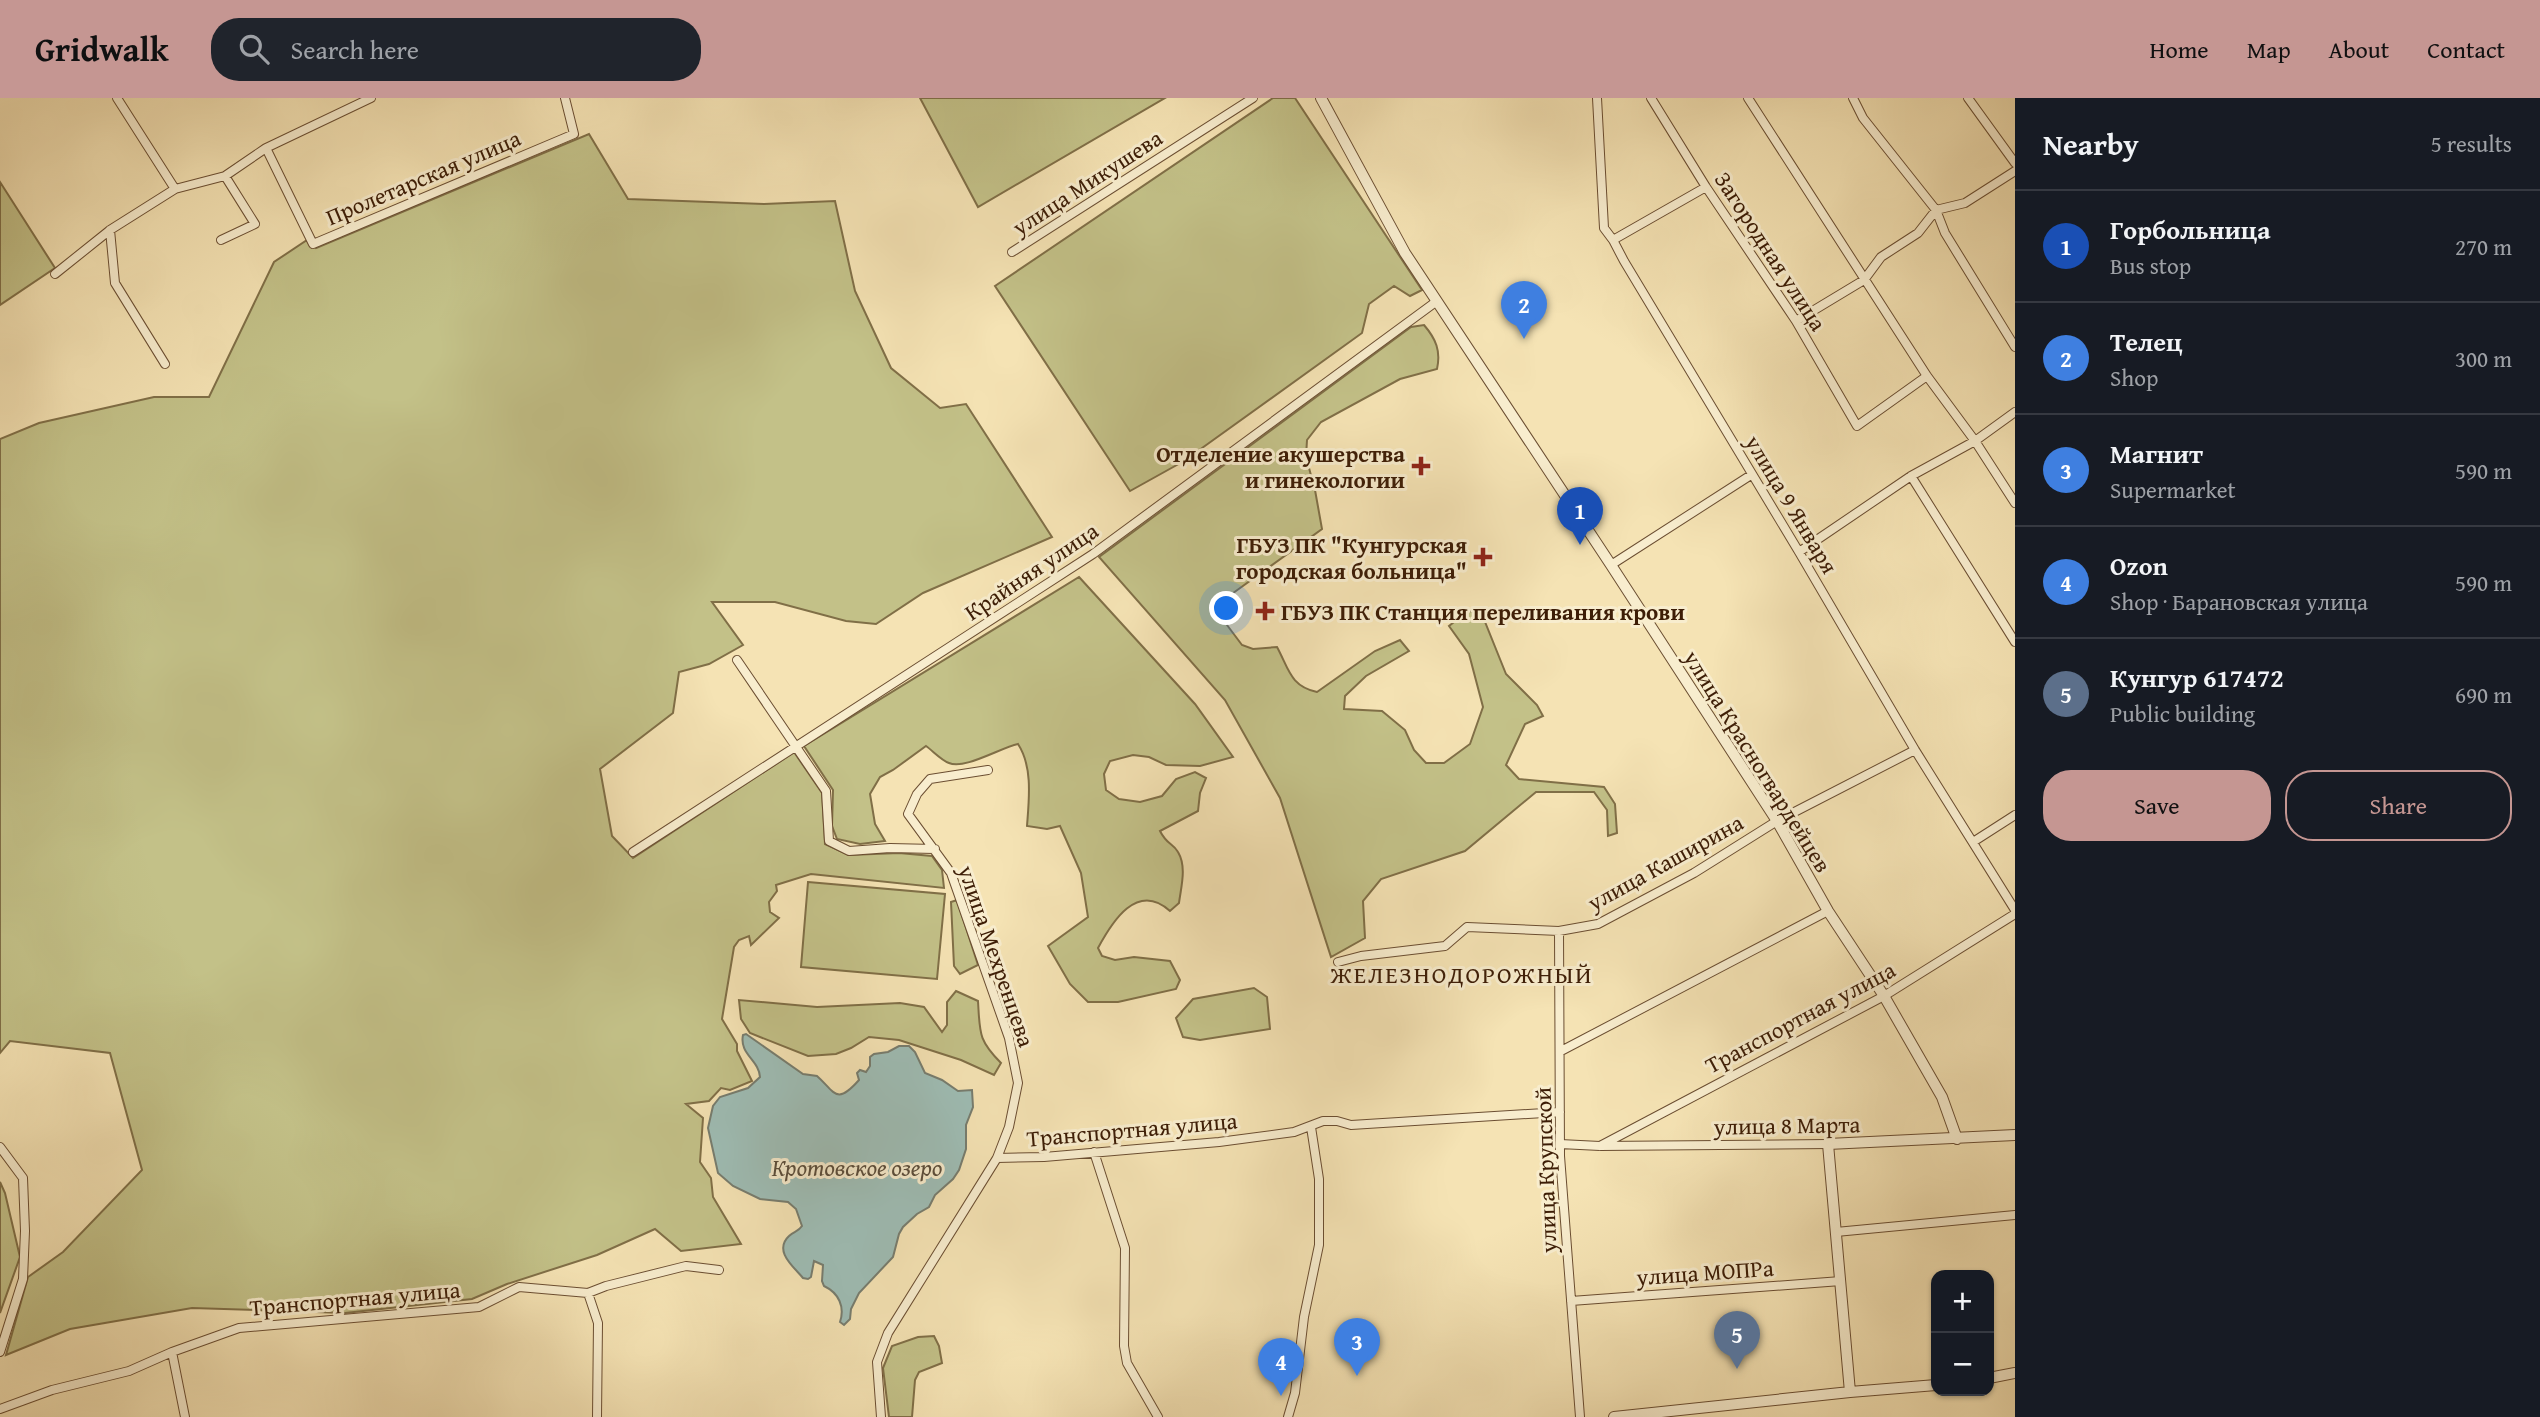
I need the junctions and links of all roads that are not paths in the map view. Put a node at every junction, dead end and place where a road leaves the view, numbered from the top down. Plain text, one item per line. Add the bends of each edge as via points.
1 (117, 98) edge
2 (371, 98) edge
3 (565, 98) edge
4 (1253, 98) edge
5 (1321, 98) edge
6 (1597, 98) edge
7 (1651, 98) edge
8 (1748, 98) edge
9 (1853, 98) edge
10 (1968, 98) edge
11 (265, 148) junction
12 (2015, 163) edge
13 (2015, 171) edge
14 (225, 176) junction
15 (1706, 187) junction
16 (175, 189) junction
17 (1936, 210) junction
18 (110, 230) junction
19 (221, 240) dead end
20 (1613, 240) junction
21 (1012, 253) dead end
22 (55, 274) dead end
23 (1864, 280) junction
24 (1437, 301) junction
25 (1796, 321) junction
26 (2015, 346) edge
27 (165, 363) dead end
28 (1927, 376) junction
29 (2015, 412) edge
30 (1975, 441) junction
31 (1751, 475) junction
32 (1911, 476) junction
33 (2015, 503) edge
34 (1799, 552) junction
35 (1611, 565) junction
36 (2015, 642) edge
37 (737, 660) dead end
38 (797, 745) junction
39 (1915, 750) junction
40 (988, 770) dead end
41 (2015, 815) edge
42 (1777, 821) junction
43 (1973, 842) junction
44 (935, 849) junction
45 (633, 852) dead end
46 (1828, 911) junction
47 (2015, 912) edge
48 (1559, 931) junction
49 (1338, 962) dead end
50 (1884, 996) junction
51 (1561, 1051) junction
52 (1560, 1112) junction
53 (1311, 1127) junction
54 (2015, 1135) edge
55 (1958, 1139) junction
56 (1560, 1144) junction
57 (1828, 1144) junction
58 (1600, 1146) junction
59 (0, 1147) edge
60 (1094, 1152) junction
61 (997, 1158) junction
62 (2015, 1215) edge
63 (1836, 1232) junction
64 (719, 1270) dead end
65 (1841, 1281) junction
66 (588, 1293) junction
67 (1571, 1301) junction
68 (0, 1352) edge
69 (172, 1352) junction
70 (2015, 1373) edge
71 (1994, 1377) edge
72 (1931, 1385) edge
73 (1850, 1392) junction
74 (0, 1404) edge
75 (0, 1409) edge
76 (185, 1417) edge
77 (597, 1417) edge
78 (881, 1417) edge
79 (1158, 1417) edge
80 (1288, 1417) edge
81 (1580, 1417) edge
82 (1614, 1417) edge

1 - 16 street
2 - 11 street
3 - 11 street, Пролетарская улица via 575,134 313,244
4 - 21 street, улица Микушева
5 - 24 street, улица Красногвардейцев via 1405,253
6 - 20 street, улица 9 Января via 1601,208 1604,228
7 - 15 street, Загородная улица
8 - 23 street
9 - 17 street
10 - 12 street
11 - 14 street
13 - 17 street via 1965,203
14 - 16 street
14 - 19 street via 255,224
15 - 20 street
15 - 25 street, Загородная улица
16 - 18 street
17 - 23 street via 1919,233 1881,257
17 - 26 street via 1945,233
18 - 22 street
18 - 27 street via 115,283
20 - 31 street, улица 9 Января
23 - 25 street
23 - 28 street
24 - 35 street, улица Красногвардейцев
24 - 38 street, Крайняя улица via 1093,554
25 - 28 street, Загородная улица via 1857,426
28 - 30 street
29 - 30 street
30 - 32 street
30 - 33 street
31 - 34 street, улица 9 Января
31 - 35 street
32 - 34 street
32 - 36 street
34 - 39 street, улица 9 Января
35 - 42 street, улица Красногвардейцев
37 - 38 street, улица Мехренцева
38 - 44 street, улица Мехренцева via 826,791 829,841 849,851
38 - 45 street, Крайняя улица
39 - 42 street, улица Каширина
39 - 43 street, улица 9 Января
40 - 44 street, улица Мехренцева via 930,779 917,794 908,814
41 - 43 street
42 - 46 street, улица Красногвардейцев
42 - 48 street, улица Каширина via 1616,916
43 - 47 street, улица 9 Января
44 - 61 street, улица Мехренцева via 951,873 1009,1038 1018,1083
46 - 50 street, улица Красногвардейцев
46 - 51 street
47 - 50 street, Транспортная улица
48 - 49 street, улица Каширина via 1467,927 1445,947
48 - 51 street, улица Крупской
50 - 55 street, улица Красногвардейцев via 1942,1097
50 - 58 street, Транспортная улица
51 - 52 street, улица Крупской
52 - 53 street, Транспортная улица via 1352,1125 1323,1121
52 - 56 street, улица Крупской
53 - 60 street, Транспортная улица via 1219,1142
53 - 80 street via 1319,1179 1319,1245
54 - 55 street, улица 8 Марта
55 - 57 street, улица 8 Марта
56 - 58 street, улица 8 Марта
56 - 67 street, улица Крупской
57 - 58 street, улица 8 Марта
57 - 63 street
59 - 68 street via 23,1178 24,1231 23,1279
60 - 61 street, Транспортная улица
60 - 79 street via 1125,1248 1127,1363
61 - 78 street, Транспортная улица via 888,1333 877,1362
62 - 63 street
63 - 65 street
64 - 66 street, Транспортная улица via 686,1266
65 - 67 street, улица МОПРа
65 - 73 street
66 - 69 street, Транспортная улица via 519,1287 480,1307 239,1328
66 - 77 street via 598,1323
67 - 81 street, улица Крупской
69 - 75 street, Транспортная улица via 129,1371 52,1390
69 - 76 street
70 - 71 street
72 - 73 street
73 - 82 street
74 - 75 street

